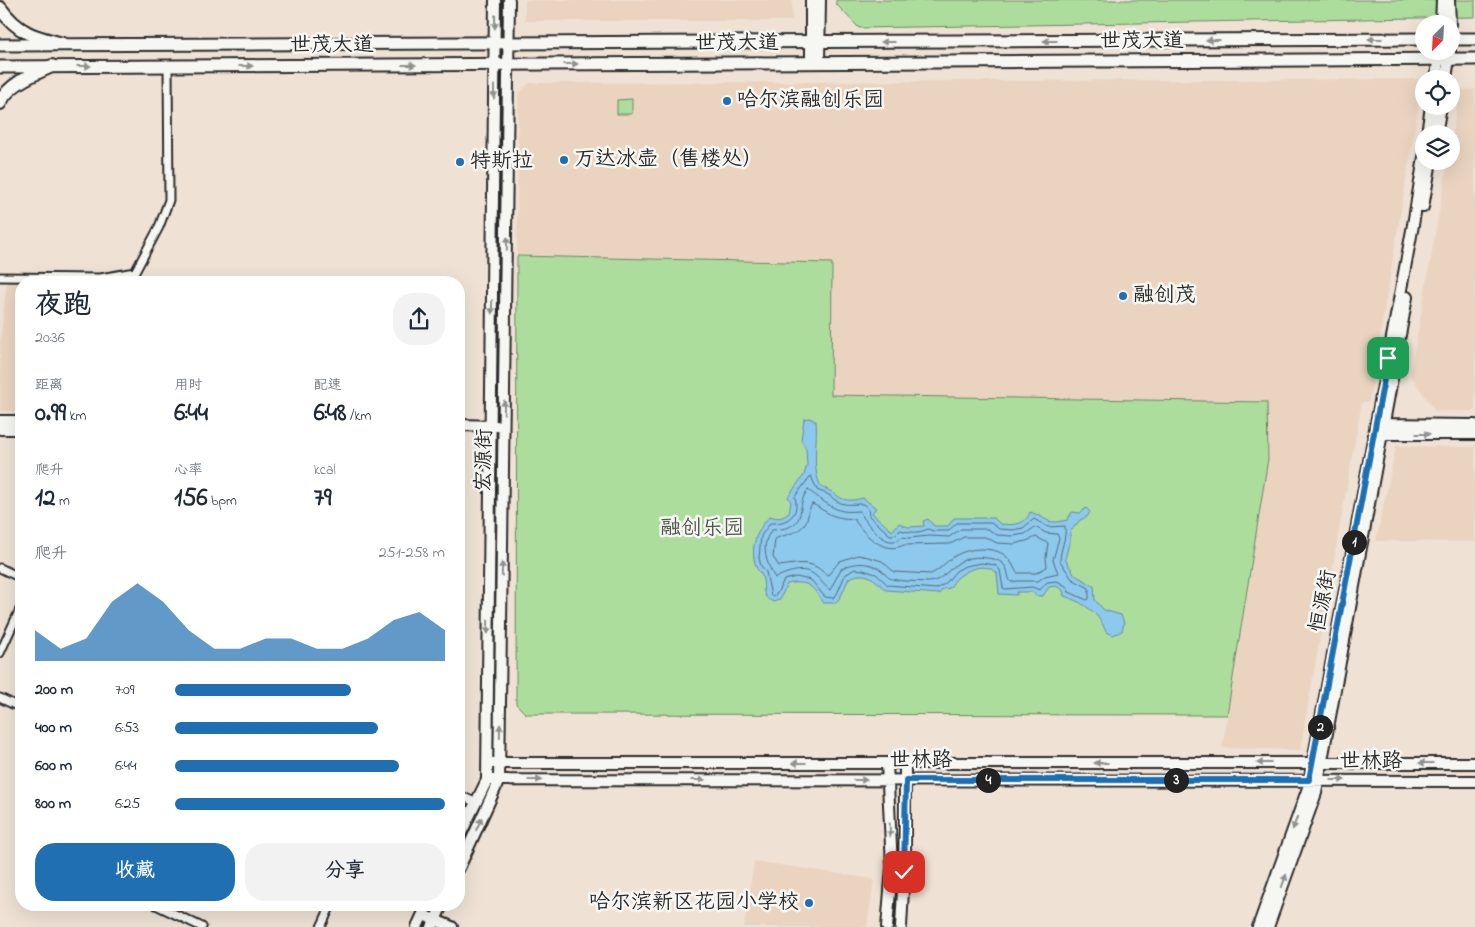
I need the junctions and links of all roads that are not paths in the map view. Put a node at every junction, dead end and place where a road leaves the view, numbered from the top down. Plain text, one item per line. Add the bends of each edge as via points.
1 (495, 0) edge
2 (509, 0) edge
3 (812, 0) edge
4 (820, 0) edge
5 (1445, 1) edge
6 (0, 8) edge
7 (1443, 15) edge
8 (1448, 15) edge
9 (1415, 39) edge
10 (1460, 39) edge
11 (1475, 39) edge
12 (815, 42) junction
13 (495, 43) junction
14 (509, 43) junction
15 (63, 44) junction
16 (0, 45) edge
17 (1415, 55) edge
18 (1460, 57) edge
19 (1475, 59) edge
20 (815, 63) junction
21 (494, 64) junction
22 (509, 64) junction
23 (52, 66) junction
24 (168, 66) junction
25 (0, 67) edge
26 (0, 103) edge
27 (1422, 170) edge
28 (1429, 170) edge
29 (0, 276) edge
30 (15, 276) edge
31 (112, 276) edge
32 (0, 421) edge
33 (15, 421) edge
34 (1475, 425) edge
35 (465, 426) edge
36 (490, 428) junction
37 (0, 429) edge
38 (15, 429) edge
39 (504, 429) junction
40 (1379, 429) junction
41 (465, 430) edge
42 (1475, 434) edge
43 (0, 568) edge
44 (15, 575) edge
45 (15, 620) edge
46 (0, 654) edge
47 (0, 698) edge
48 (15, 705) edge
49 (487, 763) junction
50 (500, 763) junction
51 (1317, 763) junction
52 (1475, 763) edge
53 (887, 764) junction
54 (905, 764) junction
55 (487, 780) junction
56 (499, 780) junction
57 (888, 780) junction
58 (906, 780) junction
59 (1314, 780) junction
60 (1475, 781) edge
61 (465, 798) edge
62 (475, 802) junction
63 (465, 824) edge
64 (465, 855) edge
65 (169, 911) edge
66 (328, 911) edge
67 (425, 911) edge
68 (426, 911) edge
69 (439, 911) edge
70 (433, 924) edge
71 (202, 927) edge
72 (321, 927) edge
73 (417, 927) edge
74 (452, 927) edge
75 (887, 927) edge
76 (901, 927) edge
77 (1258, 927) edge
78 (1268, 927) edge

1 -> 13 main road, 宏源街
2 - 14 main road, 宏源街
3 - 12 main road
4 - 12 main road
5 - 7 main road
5 - 8 main road
6 - 15 highway via 21,30 34,37
9 -> 12 main road, 世茂大道
10 - 11 main road
12 - 14 main road, 世茂大道
12 - 20 main road
13 - 14 main road, 世茂大道
13 - 15 main road, 世茂大道
13 - 21 main road, 宏源街
14 - 22 main road, 宏源街
15 - 16 main road, 世茂大道
17 - 20 main road, 世茂大道
18 - 19 main road, 世茂大道
22 -> 20 main road, 世茂大道
21 - 22 main road, 世茂大道
24 -> 21 main road, 世茂大道
21 -> 36 main road, 宏源街
39 -> 22 main road, 宏源街
23 -> 24 main road, 世茂大道
23 - 25 main road, 世茂大道
23 - 26 highway via 19,84 2,97
24 - 31 street via 169,200 135,272
27 - 40 main road, 恒源街
28 - 40 main road, 恒源街
29 - 30 street
32 - 33 main road
34 - 40 main road
35 - 36 main road
36 - 39 main road
36 - 41 main road
36 -> 49 main road, 宏源街
37 - 38 main road
50 -> 39 main road, 宏源街
40 -> 42 main road
40 - 51 main road, 恒源街
43 - 44 street
45 - 46 street
47 - 48 street
49 - 50 main road, 世林路
49 - 55 main road, 宏源街
53 -> 50 main road, 世林路
50 - 56 main road, 宏源街
52 -> 51 main road, 世林路
51 -> 54 main road, 世林路
51 - 59 main road, 恒源街
53 - 54 main road, 世林路
53 - 57 main road
54 - 58 main road
55 - 56 main road, 世林路
55 - 62 main road, 宏源街
56 -> 57 main road, 世林路
64 -> 56 main road, 宏源街
57 - 58 main road, 世林路
57 -> 75 main road via 892,867
58 - 59 main road, 世林路
58 - 76 main road
59 -> 60 main road, 世林路
59 -> 77 main road, 恒源街
78 -> 59 main road, 恒源街 via 1316,793
61 - 62 street
62 - 63 main road, 宏源街
65 - 71 street
66 - 72 street
67 - 73 main road
68 - 70 main road
69 - 70 main road
70 - 74 main road

